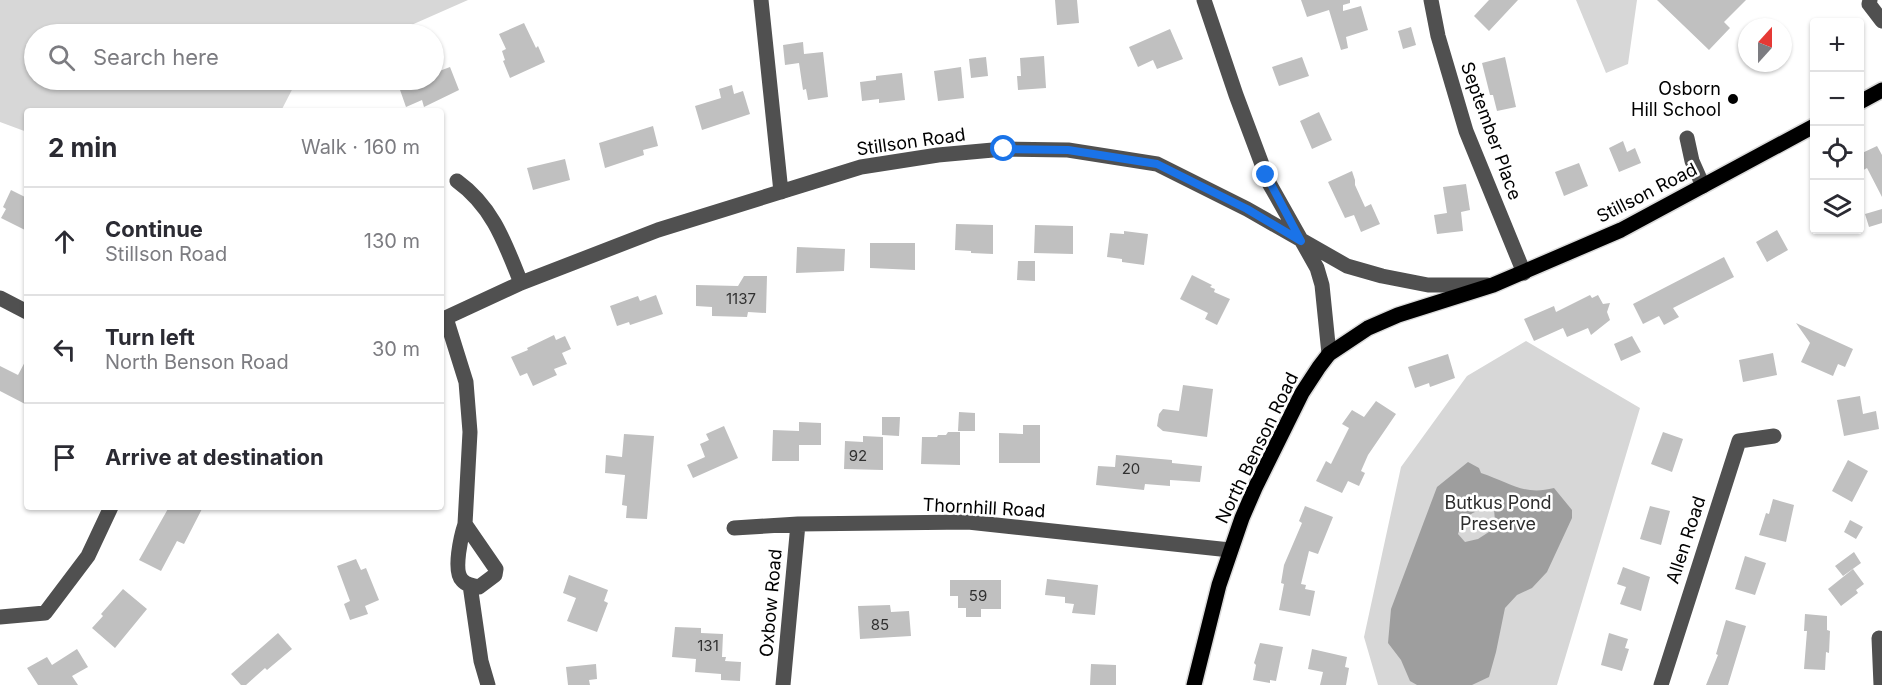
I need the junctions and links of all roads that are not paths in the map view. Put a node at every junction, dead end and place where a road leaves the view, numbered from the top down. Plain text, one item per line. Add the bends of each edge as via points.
1 (761, 0) edge
2 (1204, 0) edge
3 (1431, 0) edge
4 (1870, 0) edge
5 (1882, 21) edge
6 (1882, 90) edge
7 (1864, 100) edge
8 (1810, 129) edge
9 (1687, 138) dead end
10 (457, 181) dead end
11 (1703, 186) junction
12 (781, 192) junction
13 (1301, 241) junction
14 (1524, 273) junction
15 (521, 283) junction
16 (1493, 285) junction
17 (0, 298) edge
18 (24, 310) edge
19 (444, 319) edge
20 (444, 322) edge
21 (1329, 354) junction
22 (1774, 436) dead end
23 (110, 510) edge
24 (465, 524) junction
25 (798, 524) junction
26 (734, 528) dead end
27 (1230, 550) junction
28 (470, 585) junction
29 (0, 616) edge
30 (1879, 638) dead end
31 (488, 685) edge
32 (783, 685) edge
33 (1194, 685) edge
34 (1661, 685) edge
35 (1881, 685) edge

1 - 12 street
2 - 13 street via 1269,183
3 - 14 street, September Place via 1437,36 1466,131
4 - 5 street
6 - 7 main road
8 - 11 main road, Stillson Road
9 - 11 street
10 - 15 street via 497,224
11 - 14 main road, Stillson Road via 1621,230
12 - 13 street, Stillson Road via 861,167 938,155 1004,149 1068,150 1157,164
12 - 15 street, Stillson Road via 658,230
13 - 16 street, Stillson Road via 1347,266 1382,276 1428,285
13 - 21 street via 1311,254 1322,285
14 - 16 main road, Stillson Road
15 - 19 street, Stillson Road
16 - 21 main road, Stillson Road via 1398,315 1368,328
17 - 18 street
20 - 24 street via 466,382 470,432
21 - 27 main road, North Benson Road via 1302,393 1255,488
22 - 34 street, Allen Road via 1739,441
23 - 29 street via 88,556 45,613
24 - 28 street via 458,574
24 - 28 street via 496,569 488,582 479,587
25 - 26 street, Thornhill Road
25 - 27 street, Thornhill Road via 968,522
25 - 32 street, Oxbow Road
27 - 33 main road, North Benson Road
28 - 31 street
30 - 35 street

